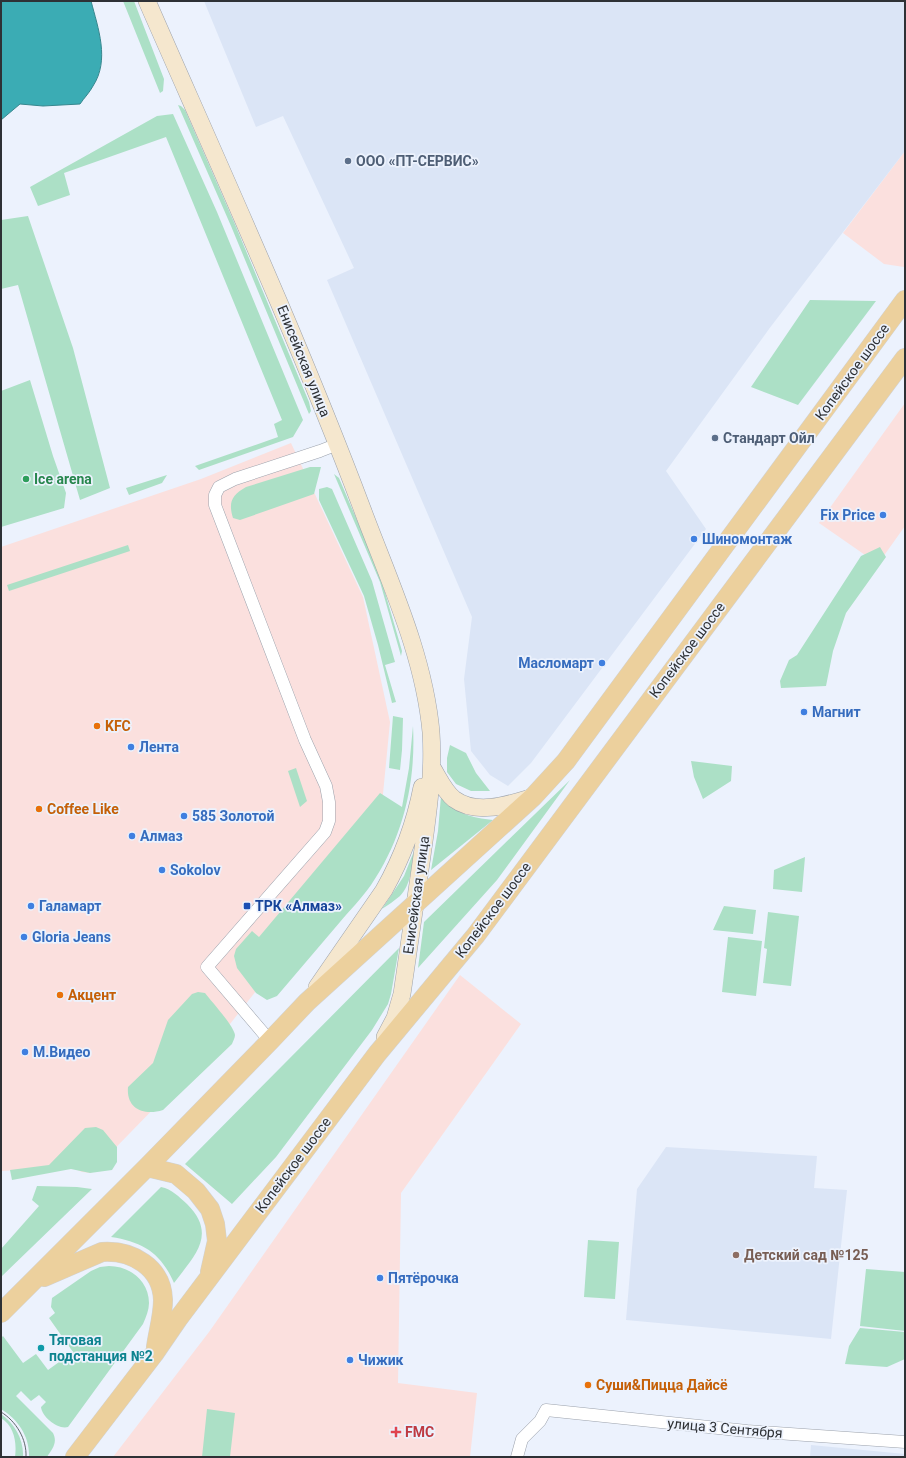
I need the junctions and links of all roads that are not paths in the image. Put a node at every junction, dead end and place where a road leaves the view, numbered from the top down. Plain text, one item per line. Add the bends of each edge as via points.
1 (147, 1) edge
2 (905, 300) edge
3 (905, 358) edge
4 (338, 444) junction
5 (431, 732) junction
6 (432, 769) junction
7 (534, 797) junction
8 (415, 905) junction
9 (307, 1002) junction
10 (270, 1042) junction
11 (377, 1054) junction
12 (147, 1167) junction
13 (208, 1279) junction
14 (28, 1287) junction
15 (1, 1306) edge
16 (1, 1313) edge
17 (154, 1354) junction
18 (905, 1442) edge
19 (75, 1457) edge
20 (517, 1457) edge

1 - 4 street, Енисейская улица via 279,301
2 - 7 main road, Копейское шоссе via 566,761
3 - 11 main road, Копейское шоссе via 476,935
4 - 5 street, Енисейская улица via 420,666
4 - 10 street via 235,479 219,487 215,495 215,505 302,733 326,786 329,802 329,821 325,832 207,968
5 - 6 street, Енисейская улица
5 - 9 street, Енисейская улица via 418,802 410,831 392,875
6 - 7 street via 450,795 467,806 482,808 507,805
6 - 8 street, Енисейская улица via 428,820
7 - 8 main road, Копейское шоссе
8 - 9 main road, Копейское шоссе
8 - 11 street, Енисейская улица via 402,994 395,1018
9 - 10 main road, Копейское шоссе
10 - 12 main road, Копейское шоссе
11 - 13 main road, Копейское шоссе
12 - 13 main road via 176,1174 196,1191 210,1209 217,1242
12 - 14 main road, Копейское шоссе
13 - 17 main road, Копейское шоссе
14 - 15 main road, Копейское шоссе
14 - 16 main road, Копейское шоссе
14 - 17 main road via 102,1252 122,1253 137,1258 154,1274 162,1289 162,1315
17 - 19 main road, Копейское шоссе
18 - 20 street, улица 3 Сентября via 747,1431 546,1410 540,1421 522,1439

